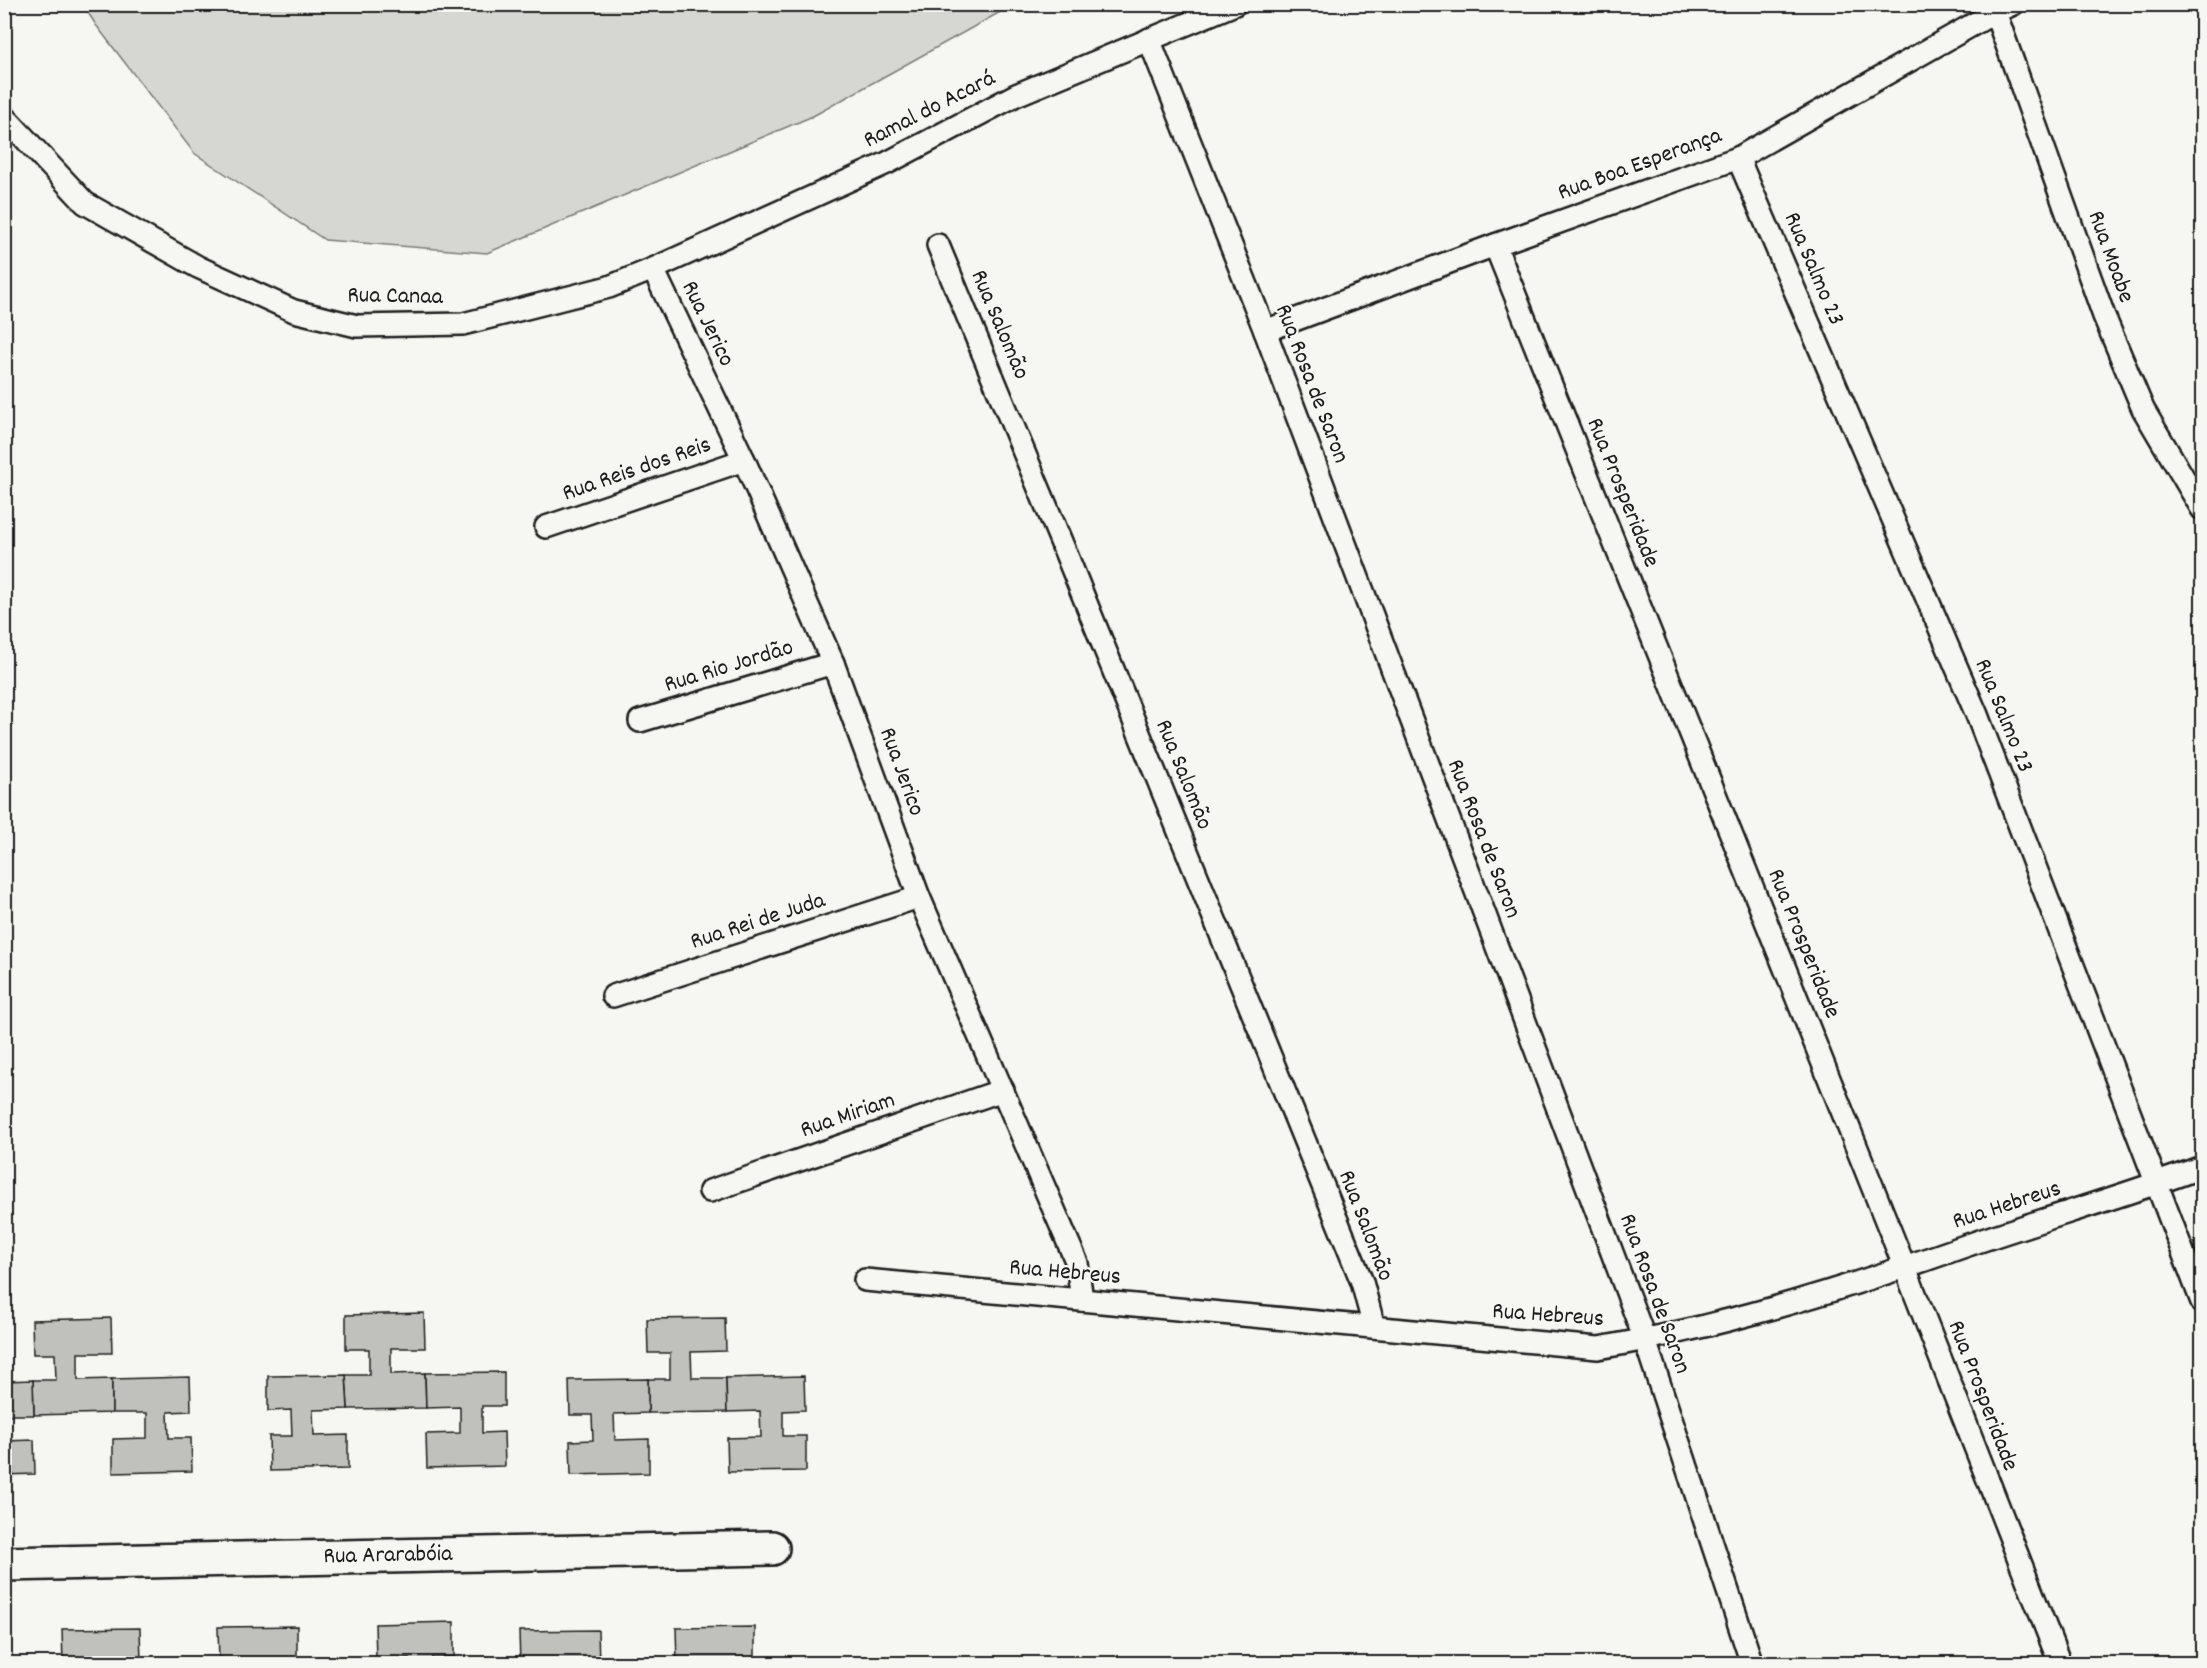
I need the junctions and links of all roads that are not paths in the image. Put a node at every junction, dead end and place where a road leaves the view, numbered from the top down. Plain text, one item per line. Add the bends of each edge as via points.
1 (1235, 4) edge
2 (2004, 8) edge
3 (1149, 39) junction
4 (4, 116) edge
5 (1738, 158) junction
6 (938, 245) dead end
7 (1495, 245) junction
8 (652, 269) junction
9 (1264, 331) junction
10 (744, 460) junction
11 (2202, 509) edge
12 (546, 527) dead end
13 (833, 663) junction
14 (640, 721) dead end
15 (919, 897) junction
16 (613, 996) dead end
17 (1003, 1090) junction
18 (2202, 1167) edge
19 (2156, 1184) junction
20 (710, 1191) dead end
21 (1905, 1268) junction
22 (865, 1280) dead end
23 (1082, 1300) junction
24 (2202, 1302) edge
25 (1374, 1327) junction
26 (1645, 1340) junction
27 (772, 1548) dead end
28 (4, 1564) edge
29 (1752, 1664) edge
30 (2060, 1664) edge

1 - 3 lane, Ramal do Acará
2 - 5 lane, Rua Boa Esperança
2 - 11 lane, Rua Moabe via 2109,327 2143,409
3 - 8 lane, Ramal do Acará via 1016,95 887,163
3 - 9 lane, Rua Rosa de Saron
4 - 8 lane, Rua Canaa via 84,203 198,267 294,311 357,326 463,324 609,287
5 - 7 lane, Rua Boa Esperança
5 - 19 lane, Rua Salmo 23 via 1977,715
6 - 25 lane, Rua Salomão via 1362,1282
7 - 9 lane, Rua Boa Esperança
7 - 21 lane, Rua Prosperidade
8 - 10 lane, Rua Jerico
9 - 26 lane, Rua Rosa de Saron
10 - 12 lane, Rua Reis dos Reis
10 - 13 lane, Rua Jerico
13 - 14 lane, Rua Rio Jordão
13 - 15 lane, Rua Jerico
15 - 16 lane, Rua Rei de Juda
15 - 17 lane, Rua Jerico
17 - 20 lane, Rua Miriam
17 - 23 lane, Rua Jerico via 1077,1263
18 - 19 lane, Rua Hebreus
19 - 21 lane, Rua Hebreus
19 - 24 lane, Rua Salmo 23
21 - 26 lane, Rua Hebreus via 1696,1329
21 - 30 lane, Rua Prosperidade
22 - 23 lane, Rua Hebreus
23 - 25 lane, Rua Hebreus
25 - 26 lane, Rua Hebreus via 1598,1348
26 - 29 lane, Rua Rosa de Saron
27 - 28 street, Rua Ararabóia

